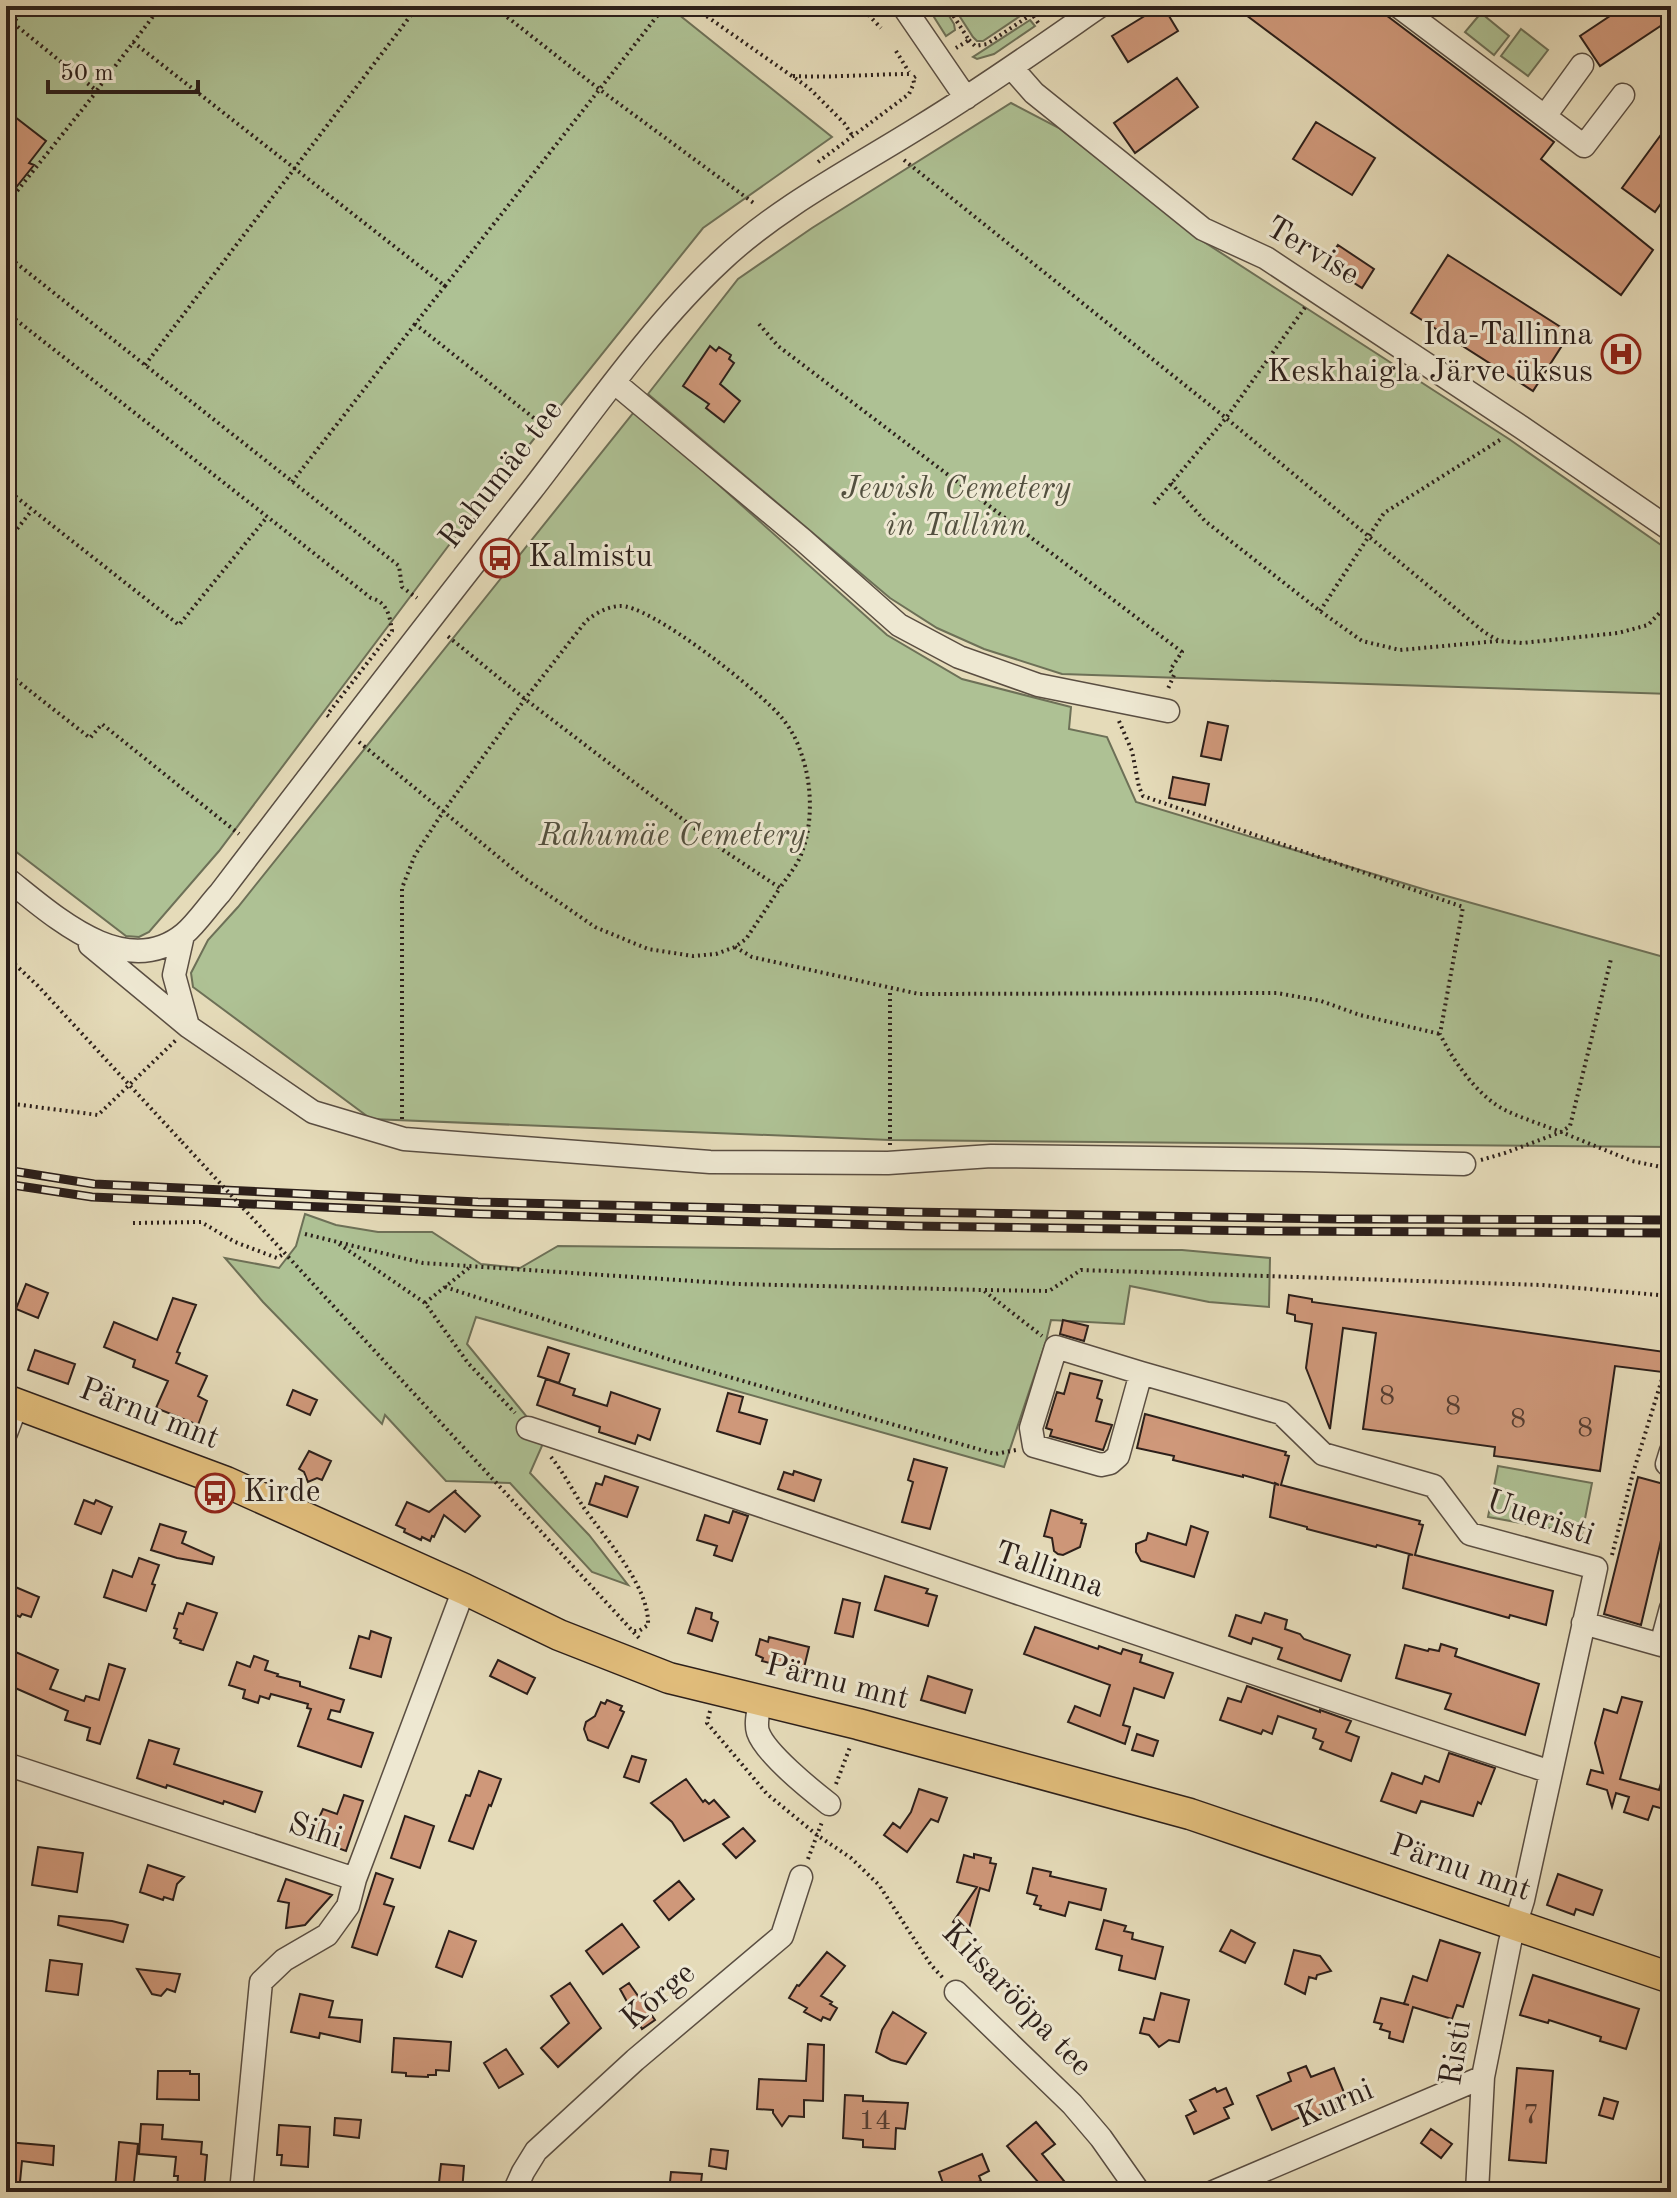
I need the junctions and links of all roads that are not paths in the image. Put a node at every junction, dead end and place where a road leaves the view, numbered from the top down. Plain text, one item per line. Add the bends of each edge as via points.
1 (903, 6) edge
2 (1100, 6) edge
3 (1398, 6) edge
4 (1582, 65) dead end
5 (1012, 68) junction
6 (1623, 95) dead end
7 (966, 98) junction
8 (1545, 116) junction
9 (615, 383) junction
10 (533, 487) junction
11 (1671, 530) edge
12 (429, 620) junction
13 (1168, 711) dead end
14 (317, 767) junction
15 (6, 878) edge
16 (68, 926) junction
17 (183, 935) junction
18 (189, 1027) junction
19 (1464, 1164) road end
20 (1141, 1373) junction
21 (12, 1402) edge
22 (528, 1428) road end
23 (6, 1433) edge
24 (1671, 1451) edge
25 (1671, 1468) edge
26 (464, 1589) junction
27 (1671, 1608) edge
28 (1583, 1623) junction
29 (760, 1700) junction
30 (6, 1764) edge
31 (1551, 1772) junction
32 (829, 1804) dead end
33 (801, 1877) road end
34 (355, 1879) junction
35 (1515, 1926) junction
36 (1671, 1978) edge
37 (956, 1992) road end
38 (1483, 2077) junction
39 (241, 2192) edge
40 (514, 2192) edge
41 (1139, 2192) edge
42 (1213, 2192) edge
43 (1477, 2192) edge

1 - 7 street
2 - 5 street, Rahumäe tee
3 - 8 street
4 - 8 street
5 - 7 street, Rahumäe tee
5 - 11 street, Tervise via 1034,93 1203,229 1266,258
6 - 8 street via 1584,146
7 - 9 street, Rahumäe tee via 747,239 685,296
9 - 10 street, Rahumäe tee
9 - 13 street via 899,625 959,657 1038,685
10 - 12 street, Rahumäe tee
10 - 12 street via 527,516 454,610
12 - 14 street, Rahumäe tee
12 - 14 street via 397,639 334,720
14 - 17 street, Rahumäe tee
15 - 16 street, Rahumäe tee
16 - 17 street, Rahumäe tee via 128,950 154,951
16 - 18 street
17 - 18 street via 174,975
18 - 19 street via 313,1112 404,1139 710,1162 888,1163 991,1156
20 - 20 street, Uueristi via 1056,1347 1031,1428 1034,1446 1110,1463 1118,1456
20 - 28 street, Uueristi via 1281,1413 1323,1454 1434,1486 1470,1534 1596,1568
21 - 23 street
21 - 26 main road, Pärnu mnt via 226,1482
22 - 31 street, Tallinna
24 - 25 street
26 - 29 main road, Pärnu mnt via 559,1635 669,1678
26 - 34 street, Sihi
27 - 28 street via 1661,1645
28 - 31 street, Uueristi
29 - 32 street via 758,1731 769,1748
29 - 35 main road, Pärnu mnt via 1190,1814
30 - 34 street, Sihi
31 - 35 street, Uueristi
33 - 40 street, Kõrge via 782,1936 536,2151
34 - 39 street via 348,1906 327,1935 284,1960 261,1982
35 - 36 main road, Pärnu mnt
35 - 38 street, Risti
37 - 41 street, Kitsarööpa tee via 1072,2104
38 - 42 street, Kurni
38 - 43 street, Risti

